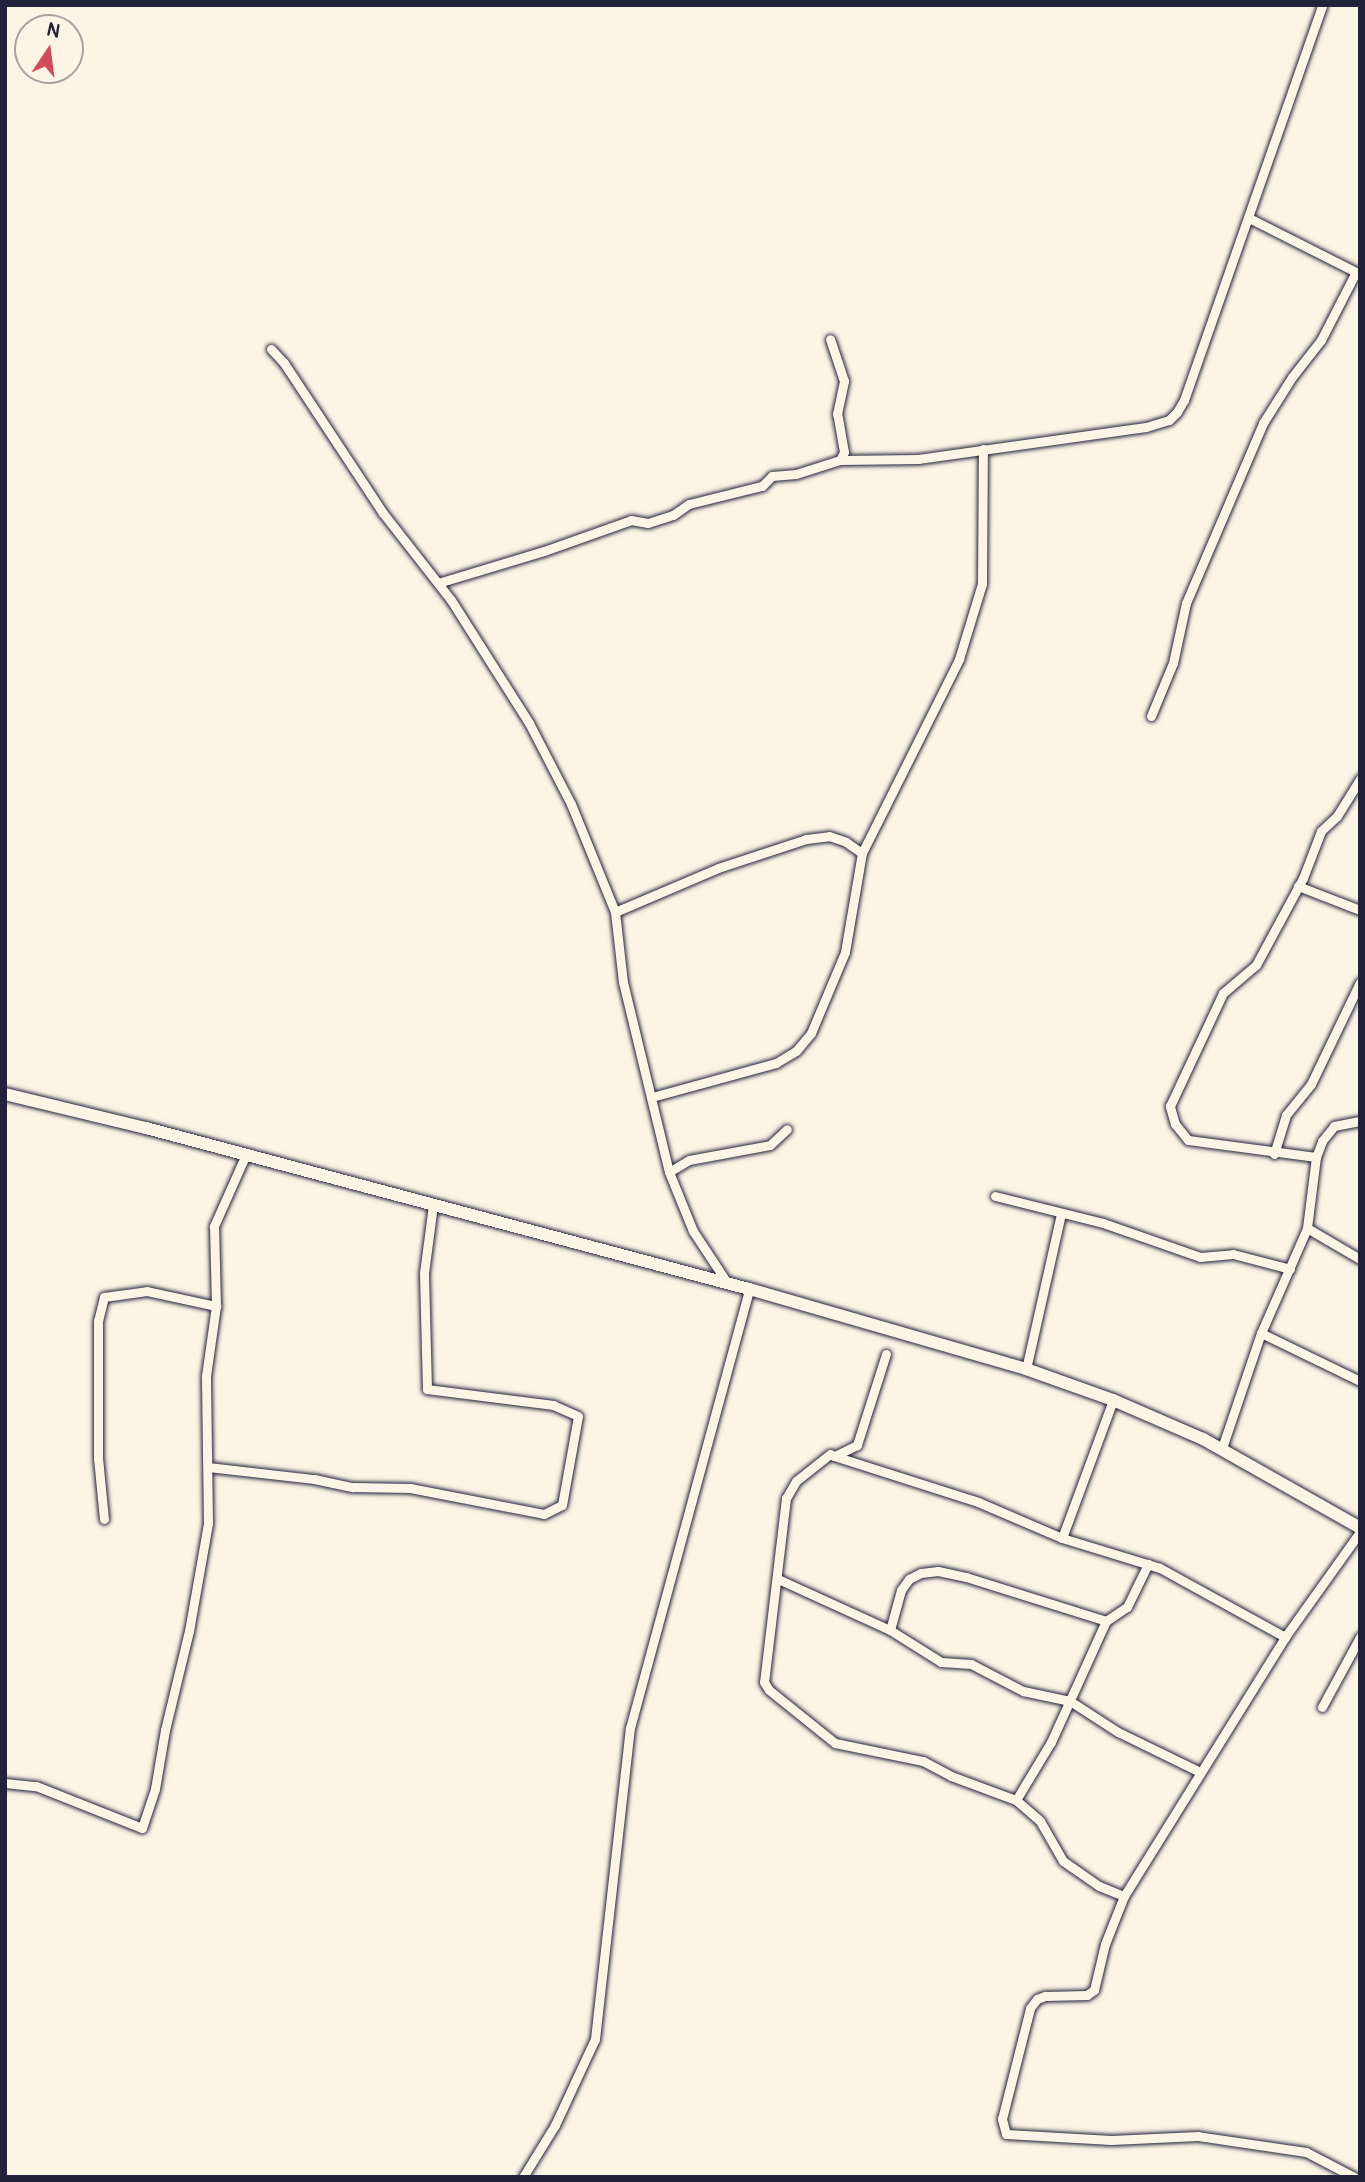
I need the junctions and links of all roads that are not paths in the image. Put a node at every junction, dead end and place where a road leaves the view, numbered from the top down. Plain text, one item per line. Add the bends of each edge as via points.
1 (1322, 5) edge
2 (1249, 218) junction
3 (1358, 273) edge
4 (830, 339) dead end
5 (271, 349) dead end
6 (983, 449) junction
7 (840, 460) junction
8 (438, 583) junction
9 (1151, 716) dead end
10 (1360, 779) edge
11 (862, 853) junction
12 (1298, 886) junction
13 (1360, 910) edge
14 (615, 912) junction
15 (1360, 982) edge
16 (5, 1094) edge
17 (652, 1097) junction
18 (1360, 1121) edge
19 (787, 1129) dead end
20 (246, 1154) junction
21 (1274, 1154) junction
22 (1316, 1157) junction
23 (669, 1172) junction
24 (995, 1196) dead end
25 (433, 1205) junction
26 (1061, 1214) junction
27 (1307, 1227) junction
28 (1360, 1259) edge
29 (1290, 1269) junction
30 (727, 1283) junction
31 (749, 1289) junction
32 (216, 1306) junction
33 (1261, 1333) junction
34 (886, 1354) dead end
35 (1026, 1369) junction
36 (1360, 1381) edge
37 (1113, 1400) junction
38 (1222, 1448) junction
39 (834, 1456) junction
40 (208, 1467) junction
41 (104, 1519) dead end
42 (1360, 1530) edge
43 (1062, 1538) junction
44 (1148, 1564) junction
45 (778, 1579) junction
46 (1106, 1621) junction
47 (890, 1630) junction
48 (1285, 1637) junction
49 (1360, 1637) edge
50 (1070, 1701) junction
51 (1322, 1707) dead end
52 (1200, 1772) junction
53 (5, 1783) edge
54 (1016, 1800) junction
55 (1124, 1896) junction
56 (523, 2177) edge
57 (1354, 2177) edge

1 - 2 street
2 - 3 street
2 - 6 street via 1184,400 1169,420
3 - 9 street via 1321,340 1263,423 1186,603 1173,663
4 - 7 street via 844,381 837,414 844,452
5 - 8 street via 383,513
6 - 7 street via 918,458
6 - 11 street via 982,584 959,659
7 - 8 street via 796,474 772,476 762,486 689,504 673,515 648,523 631,520
8 - 14 street via 529,723 571,804
10 - 12 street via 1337,817 1321,831
11 - 14 street via 830,836 806,839 718,868
11 - 17 street via 845,952 811,1033 796,1051 776,1063
12 - 13 street
12 - 21 street via 1256,965 1223,993 1170,1106 1175,1124 1188,1140
14 - 17 street via 623,982
15 - 21 street via 1311,1084 1286,1115
16 - 20 main road
17 - 23 street
18 - 22 street via 1334,1126
19 - 23 street via 770,1144 689,1160
20 - 25 main road
20 - 32 street via 214,1226
21 - 22 street
22 - 27 street
23 - 30 street via 694,1231
24 - 26 street
25 - 30 main road
25 - 40 street via 424,1273 427,1389 553,1405 578,1416 562,1505 544,1514 410,1488 354,1487
26 - 29 street via 1104,1223 1200,1257 1233,1254
26 - 35 street
27 - 28 street
27 - 29 street
29 - 33 street
30 - 31 main road
31 - 35 main road
31 - 56 street via 631,1728 595,2039 555,2126
32 - 40 street via 206,1377
32 - 41 street via 147,1291 104,1297 98,1321 97,1458
33 - 36 street
33 - 38 street
34 - 39 street via 861,1438 857,1445
35 - 37 main road
37 - 38 main road
37 - 43 street
38 - 42 main road
39 - 43 street via 978,1502
39 - 45 street via 830,1454 790,1488
40 - 53 street via 208,1523 189,1631 155,1789 142,1828 36,1786
42 - 48 street
43 - 44 street
44 - 46 street via 1127,1607
44 - 48 street
45 - 47 street
45 - 54 street via 764,1674 769,1690 835,1743 923,1761
46 - 47 street via 938,1571 909,1579 901,1590
46 - 50 street
47 - 50 street via 941,1662 971,1664 1023,1691
48 - 52 street
49 - 51 street
50 - 52 street via 1118,1732
50 - 54 street
52 - 55 street
54 - 55 street via 1040,1821 1063,1861 1099,1886
55 - 57 street via 1105,1944 1094,1990 1087,1995 1045,1996 1031,2008 1002,2119 1006,2134 1111,2140 1198,2136 1306,2152

